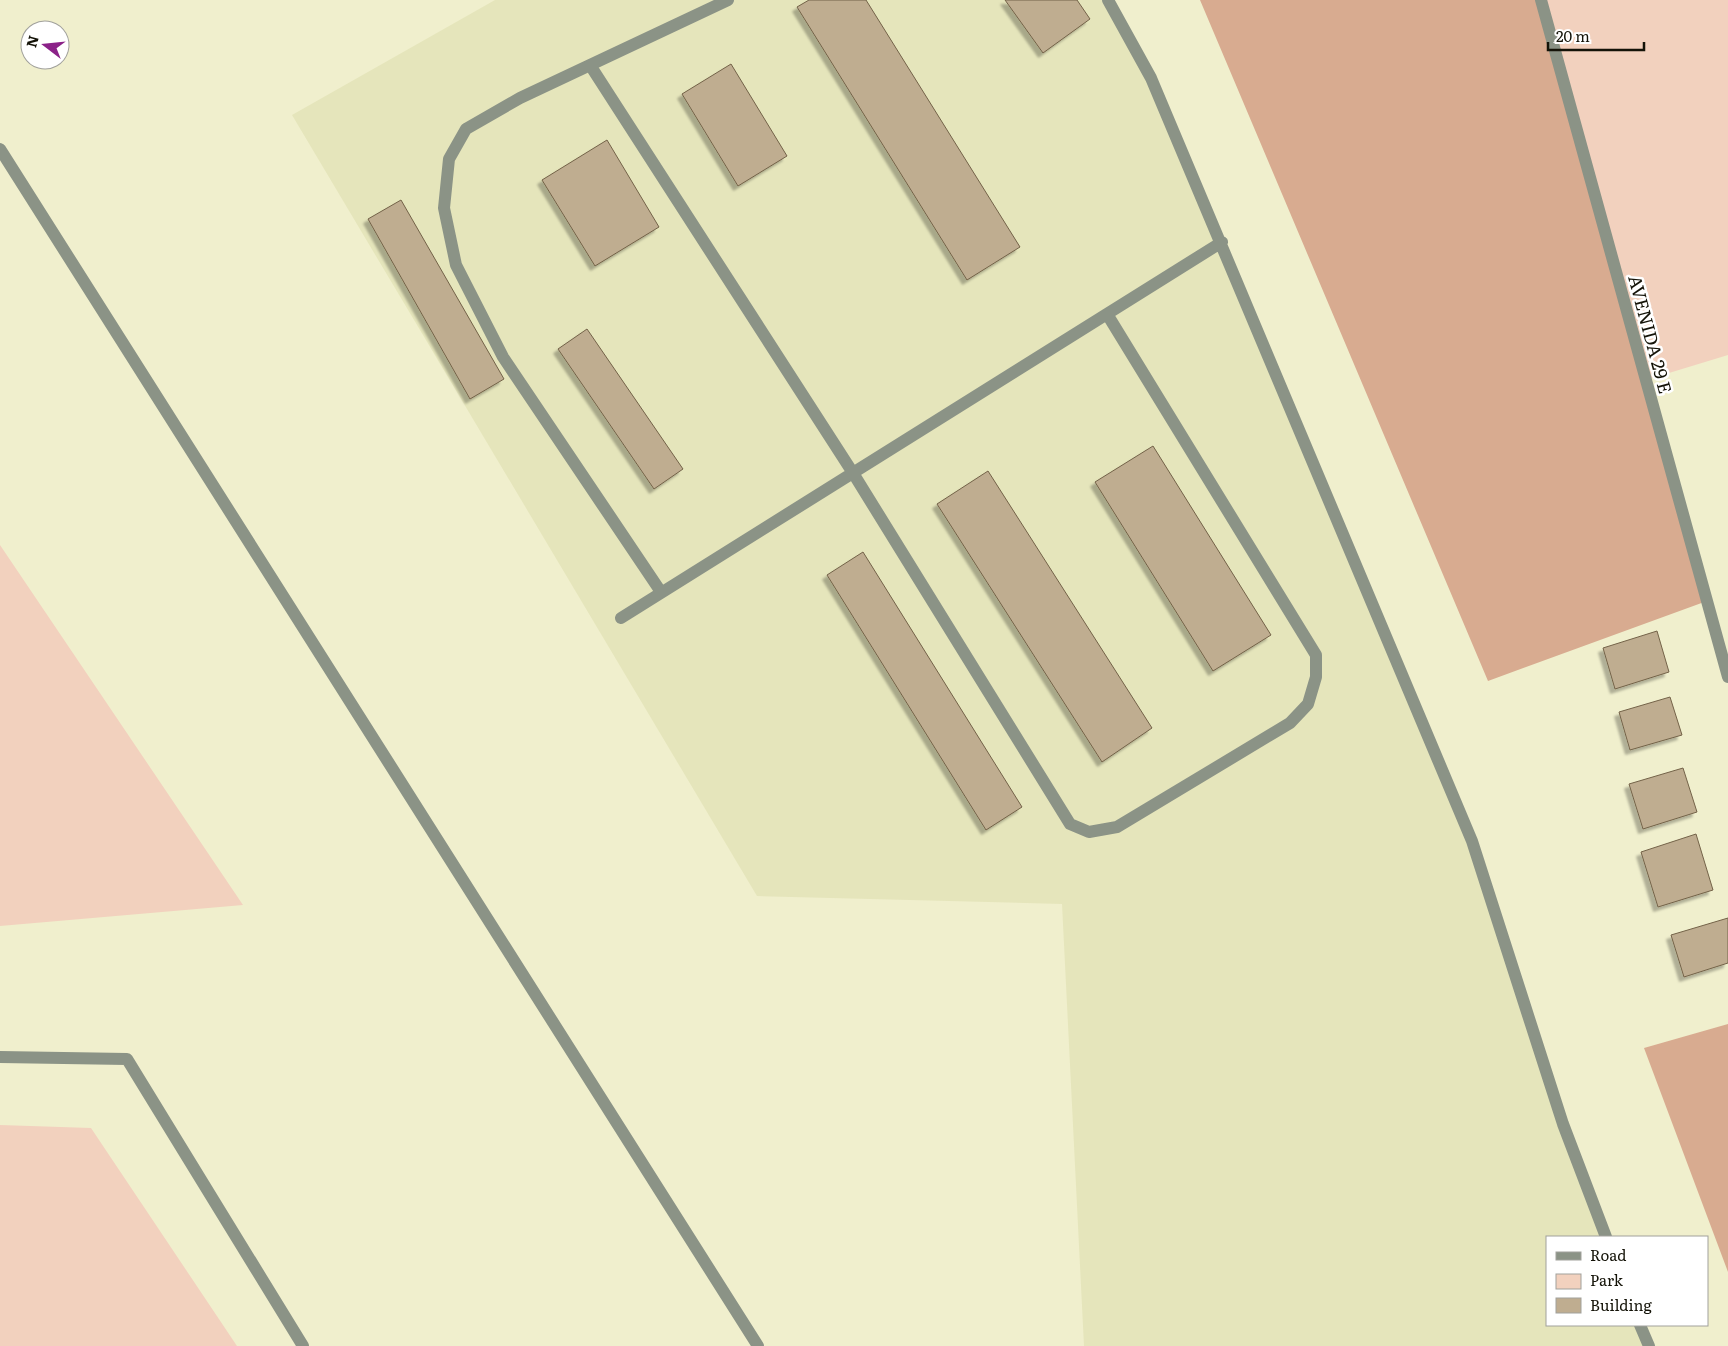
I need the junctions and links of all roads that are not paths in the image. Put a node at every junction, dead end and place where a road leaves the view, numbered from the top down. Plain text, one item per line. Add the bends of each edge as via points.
1 (728, 0) edge
2 (1108, 0) edge
3 (1541, 0) edge
4 (590, 66) junction
5 (0, 149) edge
6 (1222, 242) junction
7 (1107, 314) junction
8 (853, 473) junction
9 (661, 592) junction
10 (621, 618) dead end
11 (1728, 678) edge
12 (0, 1057) edge
13 (1606, 1236) edge
14 (1640, 1326) edge
15 (303, 1346) edge
16 (758, 1346) edge
17 (1648, 1346) edge

1 - 4 street
2 - 6 street via 1152,78
3 - 11 street, AVENIDA 29 E
4 - 8 street
4 - 9 street via 520,98 466,129 450,159 444,208 456,266 503,357
5 - 16 street
6 - 7 street
6 - 13 street via 1472,841 1563,1124
7 - 8 street
7 - 8 street via 1316,655 1316,677 1308,704 1290,722 1117,826 1089,832 1070,824
8 - 9 street
9 - 10 street
12 - 15 street via 127,1059
14 - 17 street

